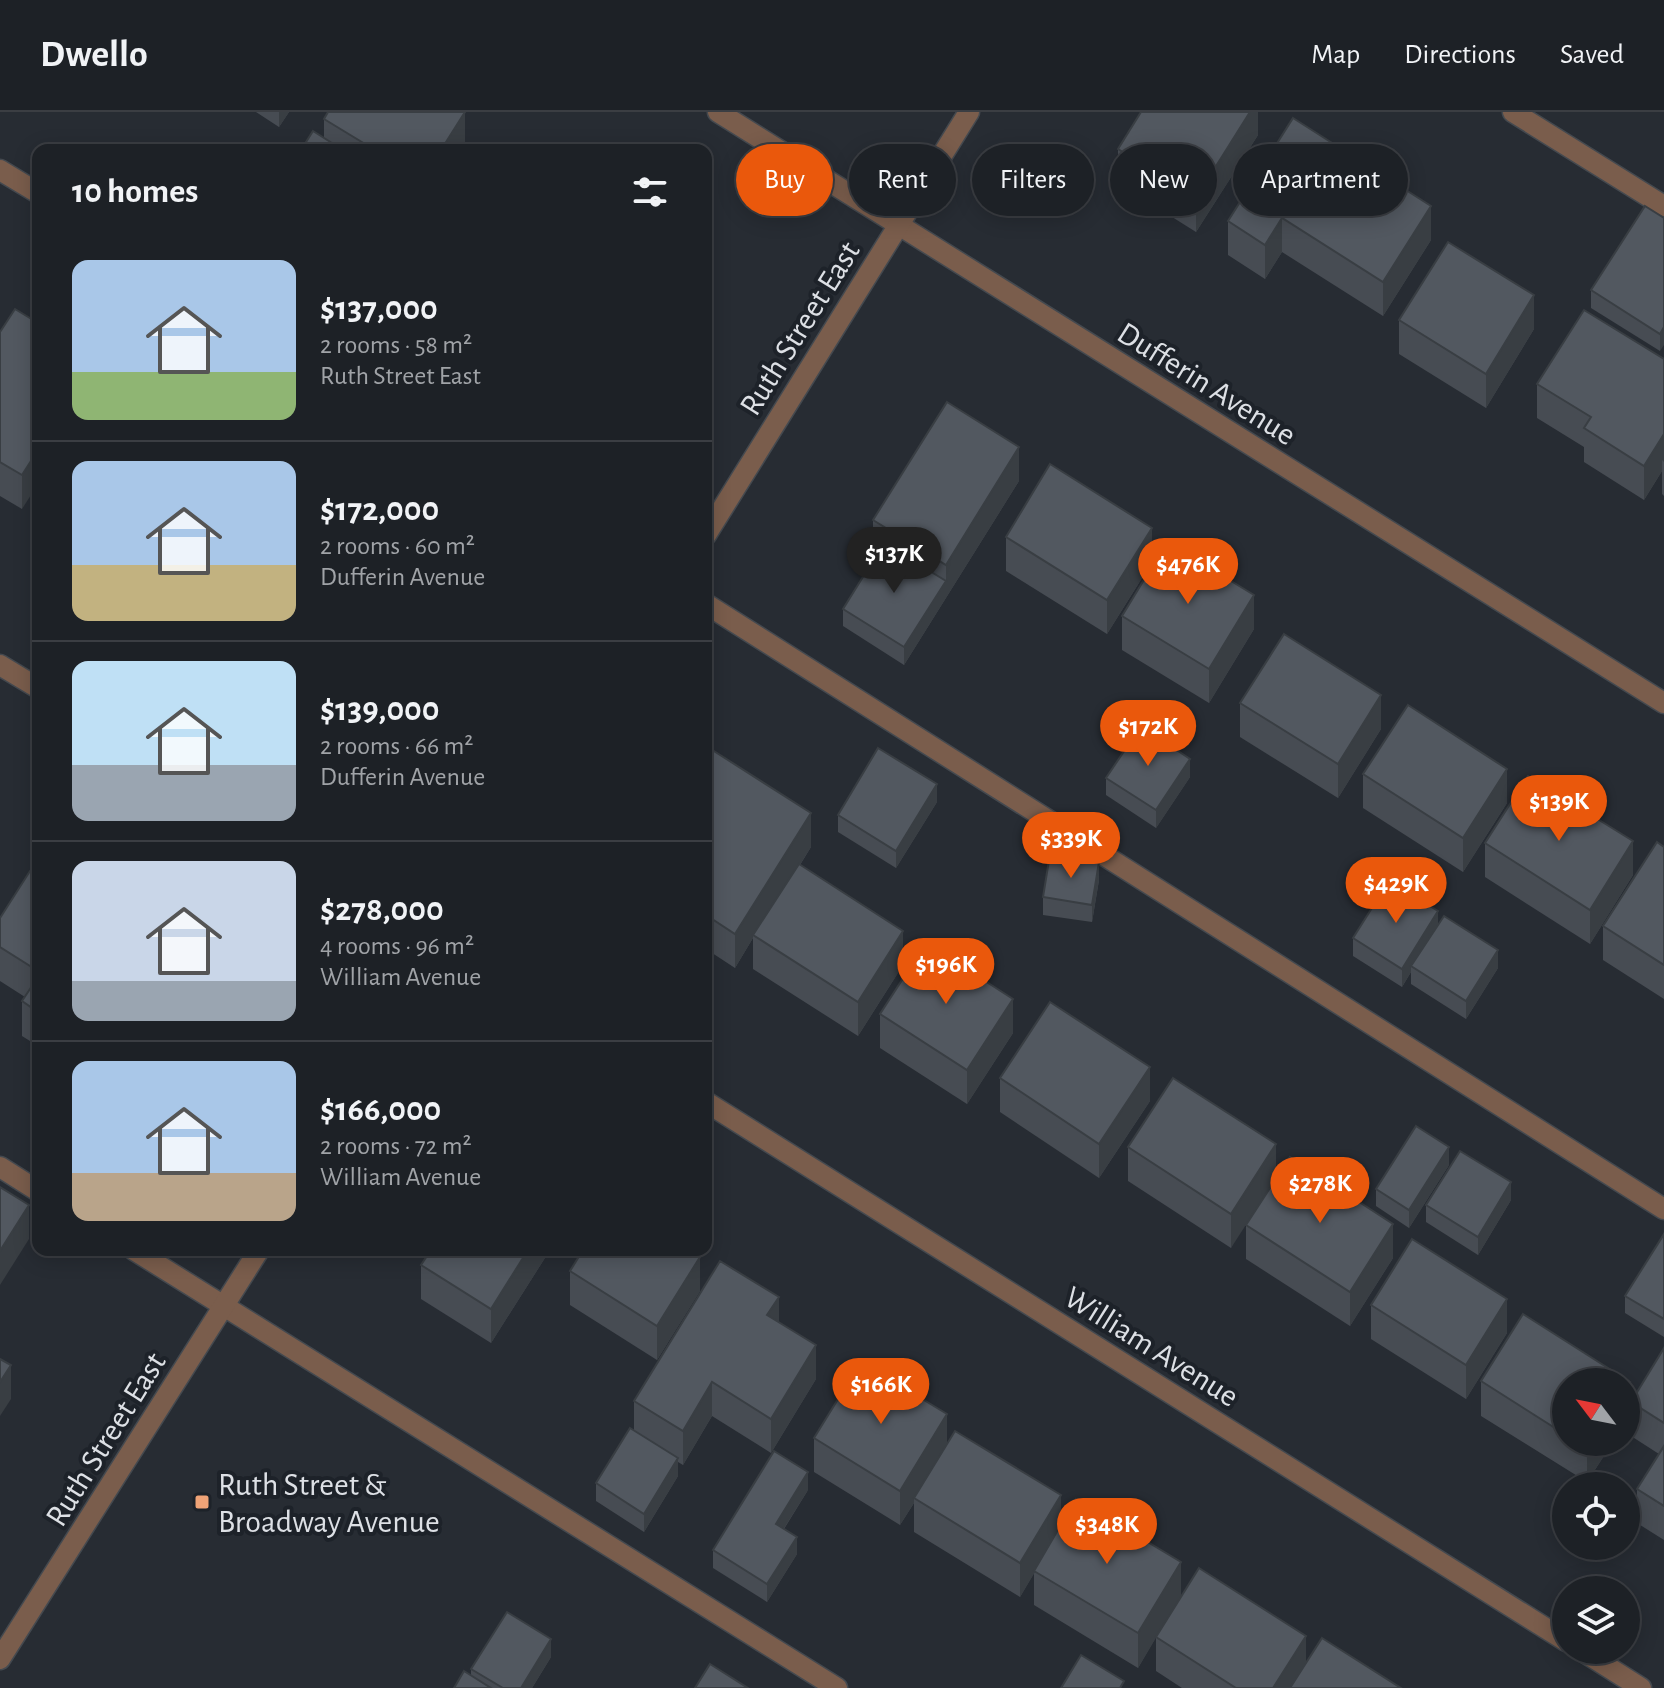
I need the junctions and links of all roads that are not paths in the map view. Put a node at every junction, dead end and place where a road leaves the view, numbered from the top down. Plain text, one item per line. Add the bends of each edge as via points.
1 (718, 112) edge
2 (969, 112) edge
3 (1513, 112) edge
4 (0, 170) edge
5 (32, 189) edge
6 (1664, 206) edge
7 (899, 224) junction
8 (712, 525) edge
9 (712, 609) edge
10 (0, 665) edge
11 (32, 684) edge
12 (1664, 703) edge
13 (712, 1106) edge
14 (0, 1167) edge
15 (32, 1187) edge
16 (1664, 1209) edge
17 (144, 1256) edge
18 (255, 1256) edge
19 (223, 1305) junction
20 (1552, 1632) edge
21 (0, 1659) edge
22 (1603, 1664) edge
23 (837, 1688) edge
24 (1641, 1688) edge

1 - 7 street, Dufferin Avenue
2 - 7 street, Ruth Street East
3 - 6 street
4 - 5 street
7 - 8 street, Ruth Street East
7 - 12 street, Dufferin Avenue
9 - 16 street
10 - 11 street
13 - 20 street, William Avenue
14 - 15 street
17 - 19 street
18 - 19 street, Ruth Street East
19 - 21 street, Ruth Street East
19 - 23 street
22 - 24 street

